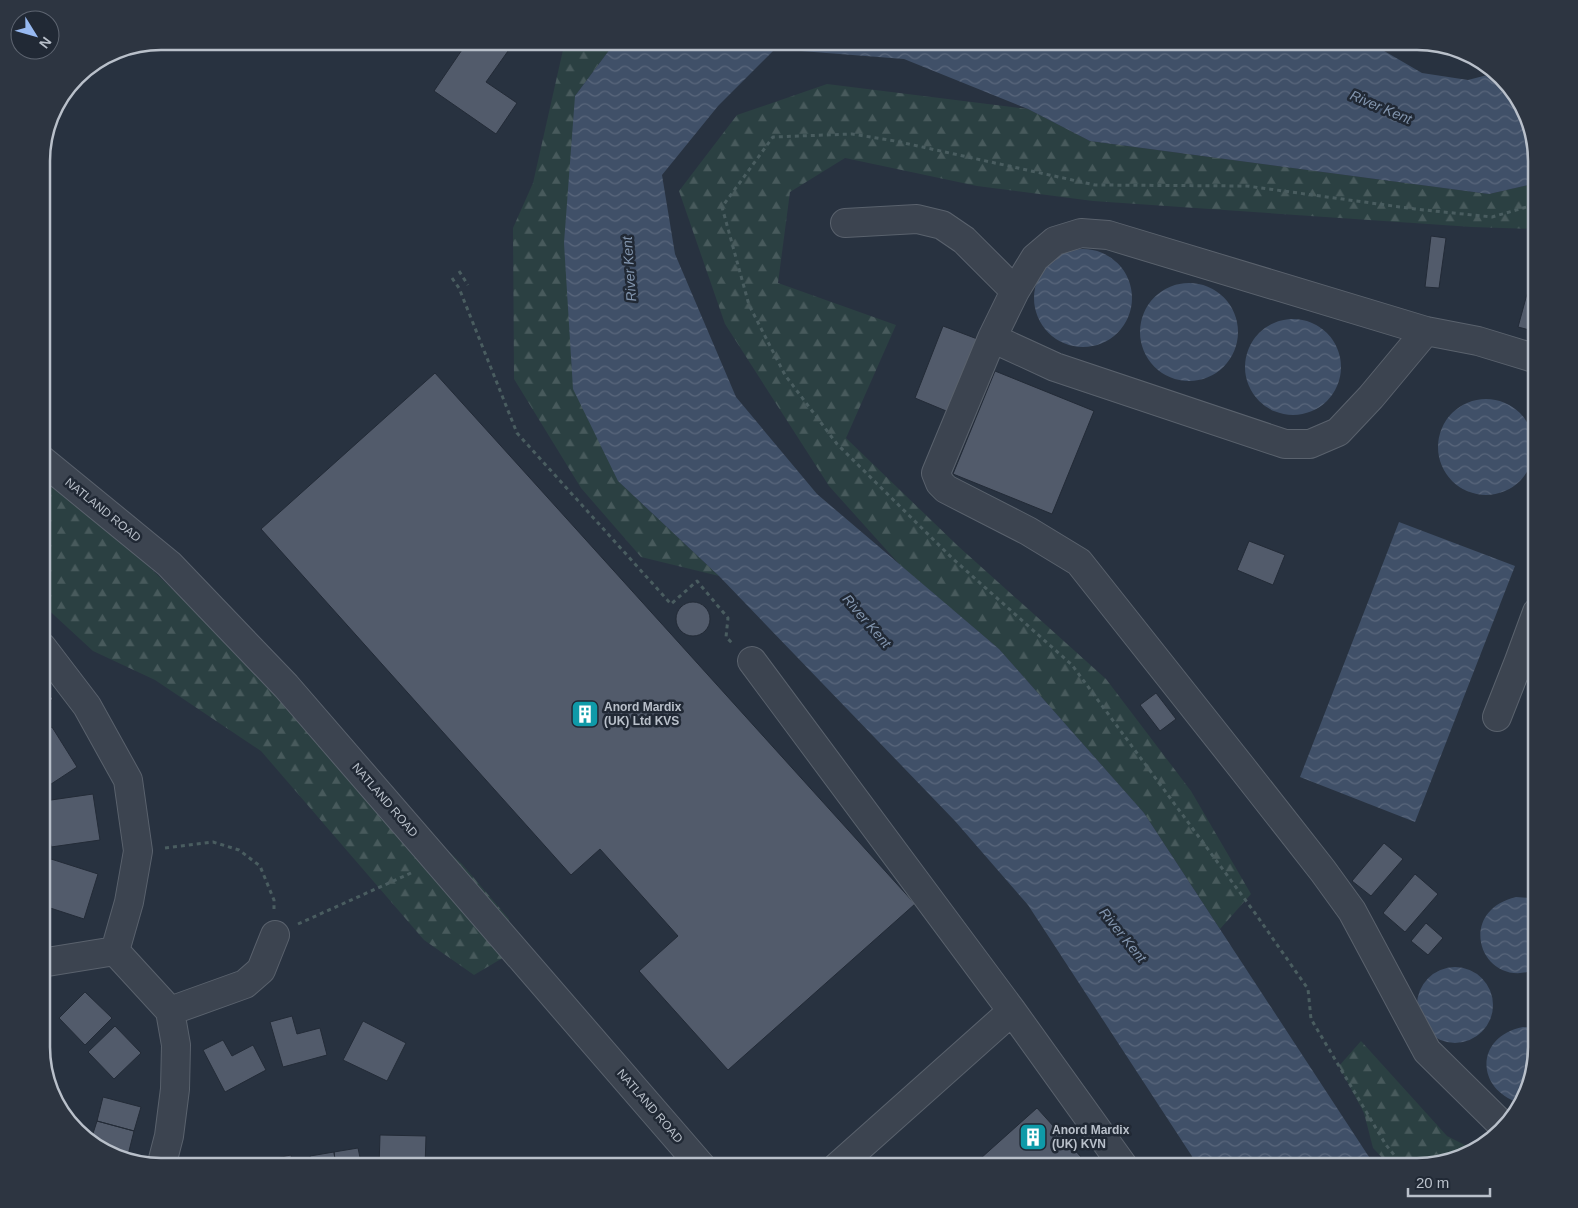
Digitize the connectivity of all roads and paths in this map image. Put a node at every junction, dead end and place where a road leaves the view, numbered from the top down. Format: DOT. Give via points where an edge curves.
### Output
graph roads {
  1 [pos="1528,206"];
  2 [pos="845,224"];
  3 [pos="458,271"];
  4 [pos="452,278"];
  5 [pos="468,285"];
  6 [pos="1015,291"];
  7 [pos="1426,331"];
  8 [pos="992,338"];
  9 [pos="1528,356"];
  10 [pos="50,467"];
  11 [pos="50,657"];
  12 [pos="752,661"];
  13 [pos="1528,665"];
  14 [pos="1497,717"];
  15 [pos="138,851"];
  16 [pos="416,871"];
  17 [pos="275,935"];
  18 [pos="115,951"];
  19 [pos="50,962"];
  20 [pos="170,1011"];
  21 [pos="1012,1011"];
  22 [pos="1499,1122"];
  23 [pos="163,1158"];
  24 [pos="694,1158"];
  25 [pos="847,1158"];
  26 [pos="1118,1158"];
  27 [pos="1397,1158"];
  1 -- 27 [label="path" via="1492,216 1247,186 1095,186 852,134 773,137 722,207 749,305 785,375 837,444 952,558 1072,665 1308,989 1310,1019"];
  2 -- 6 [label="street" via="917,219 942,226 964,240"];
  3 -- 5 [label="path"];
  4 -- 12 [label="path" via="459,288 516,433 671,604 697,581 728,618 726,637"];
  6 -- 7 [label="street" via="1034,258 1055,241 1081,233 1108,235"];
  6 -- 8 [label="street"];
  7 -- 8 [label="street" via="1338,432 1310,444 1285,444 1055,367"];
  7 -- 9 [label="street" via="1478,341"];
  8 -- 22 [label="street" via="936,473 940,483 953,494 1079,562 1352,911 1427,1051"];
  10 -- 24 [label="street, NATLAND ROAD" via="169,564 286,686"];
  11 -- 15 [label="street" via="87,706 128,780"];
  12 -- 21 [label="street"];
  13 -- 14 [label="street"];
  15 -- 17 [label="path" via="213,842 239,850 260,866 274,900"];
  15 -- 18 [label="street" via="129,902"];
  16 -- 17 [label="path"];
  17 -- 20 [label="street" via="261,970 245,984"];
  18 -- 19 [label="street"];
  18 -- 20 [label="street"];
  20 -- 23 [label="street" via="176,1045 175,1089"];
  21 -- 25 [label="street"];
  21 -- 26 [label="street"];
}
